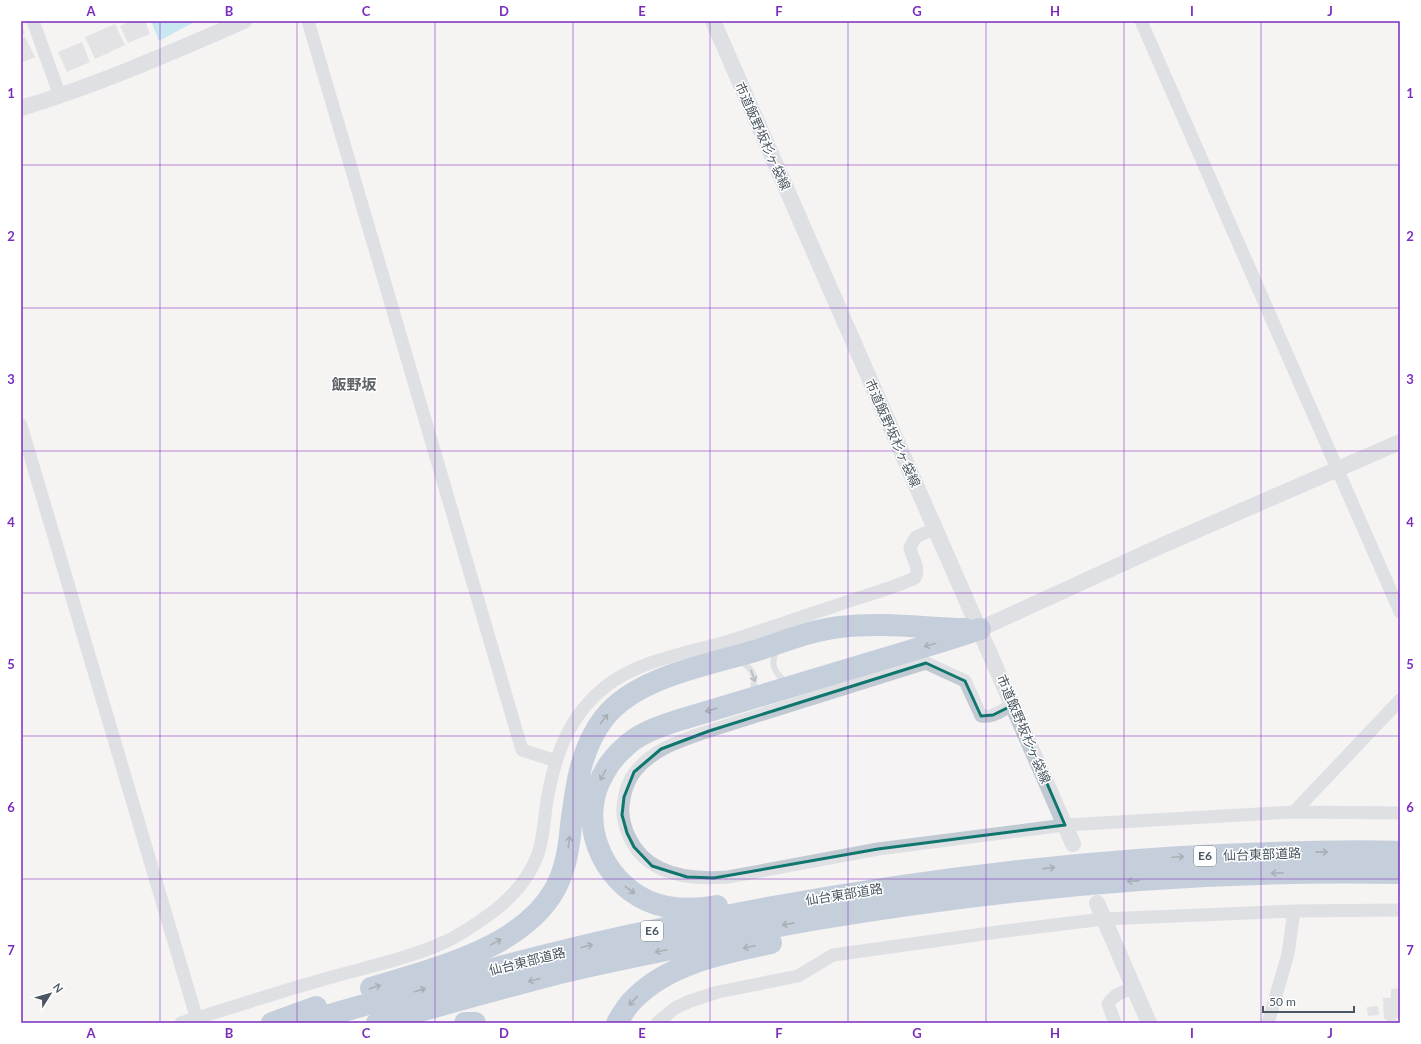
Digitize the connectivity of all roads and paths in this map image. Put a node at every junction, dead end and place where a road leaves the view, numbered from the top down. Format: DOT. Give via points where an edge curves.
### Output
graph roads {
  1 [pos="33,21"];
  2 [pos="244,21"];
  3 [pos="308,21"];
  4 [pos="713,21"];
  5 [pos="1141,21"];
  6 [pos="60,96"];
  7 [pos="21,108"];
  8 [pos="21,425"];
  9 [pos="1400,442"];
  10 [pos="1338,470"];
  11 [pos="935,528"];
  12 [pos="1400,612"];
  13 [pos="980,629"];
  14 [pos="784,642"];
  15 [pos="732,658"];
  16 [pos="791,686"];
  17 [pos="1400,700"];
  18 [pos="744,701"];
  19 [pos="1013,705"];
  20 [pos="556,762"];
  21 [pos="1294,812"];
  22 [pos="1400,813"];
  23 [pos="1065,825"];
  24 [pos="1073,844"];
  25 [pos="1400,852"];
  26 [pos="1010,871"];
  27 [pos="1400,873"];
  28 [pos="1034,889"];
  29 [pos="1097,903"];
  30 [pos="1294,910"];
  31 [pos="1400,910"];
  32 [pos="1104,919"];
  33 [pos="1134,988"];
  34 [pos="198,1021"];
  35 [pos="181,1023"];
  36 [pos="272,1023"];
  37 [pos="302,1023"];
  38 [pos="377,1023"];
  39 [pos="465,1023"];
  40 [pos="475,1023"];
  41 [pos="617,1023"];
  42 [pos="657,1023"];
  43 [pos="1115,1023"];
  44 [pos="1150,1023"];
  45 [pos="1268,1023"];
  1 -- 6 [label="street"];
  2 -- 6 [label="street" via="133,69"];
  3 -- 20 [label="street" via="522,750"];
  4 -- 11 [label="street, 市道飯野坂杉ヶ袋線"];
  5 -- 10 [label="street"];
  6 -- 7 [label="street"];
  8 -- 34 [label="street"];
  9 -- 10 [label="street"];
  10 -- 12 [label="street"];
  10 -- 13 [label="street" via="1163,545"];
  11 -- 13 [label="street, 市道飯野坂杉ヶ袋線"];
  11 -- 20 [label="street" via="916,537 910,547 910,554 917,568 915,578 729,641 651,663 613,681 583,707 564,739"];
  13 -- 14 [label="highway" via="854,626 826,628"];
  13 -- 16 [label="highway, one-way"];
  13 -- 19 [label="street, 市道飯野坂杉ヶ袋線"];
  14 -- 15 [label="highway"];
  14 -- 16 [label="lane" via="774,656 773,665 775,672"];
  15 -- 18 [label="lane, one-way" via="748,666 755,679 753,689"];
  36 -- 15 [label="highway, one-way" via="458,960 495,943 523,926 547,902 562,874 568,853 581,765 593,735 604,718 626,698 659,680"];
  16 -- 18 [label="highway"];
  17 -- 21 [label="street"];
  18 -- 26 [label="highway, one-way" via="676,720 640,736 626,746 603,773 592,811 598,850 607,867 634,893 669,907 705,908 909,874"];
  19 -- 23 [label="street, 市道飯野坂杉ヶ袋線"];
  19 -- 23 [label="street" via="993,716 981,716 965,682 926,663 709,731 661,750 634,772 624,797 622,815 627,833 634,847 652,866 687,877 714,878 878,849"];
  20 -- 34 [label="street" via="548,791 539,850 530,873 515,892 474,926 430,948 321,980"];
  21 -- 22 [label="street"];
  21 -- 23 [label="street"];
  23 -- 24 [label="street, 市道飯野坂杉ヶ袋線"];
  26 -- 25 [label="highway, 仙台東部道路 / E6, one-way" via="1178,857"];
  37 -- 26 [label="highway, 仙台東部道路 / E6, one-way" via="472,975 632,935 810,900"];
  27 -- 28 [label="highway, 仙台東部道路 / E6, one-way" via="1283,873"];
  28 -- 38 [label="highway, 仙台東部道路 / E6, one-way" via="824,918 735,935 548,976"];
  28 -- 41 [label="highway, one-way" via="821,932 704,960 678,970 647,988 634,998"];
  29 -- 32 [label="street"];
  30 -- 31 [label="street"];
  30 -- 32 [label="street"];
  30 -- 45 [label="street" via="1288,954"];
  32 -- 33 [label="street"];
  32 -- 42 [label="street" via="833,955 798,976 718,992 690,1001 675,1008"];
  33 -- 43 [label="street" via="1111,998 1108,1004"];
  33 -- 44 [label="street"];
  34 -- 35 [label="street"];
  39 -- 40 [label="highway"];
}
